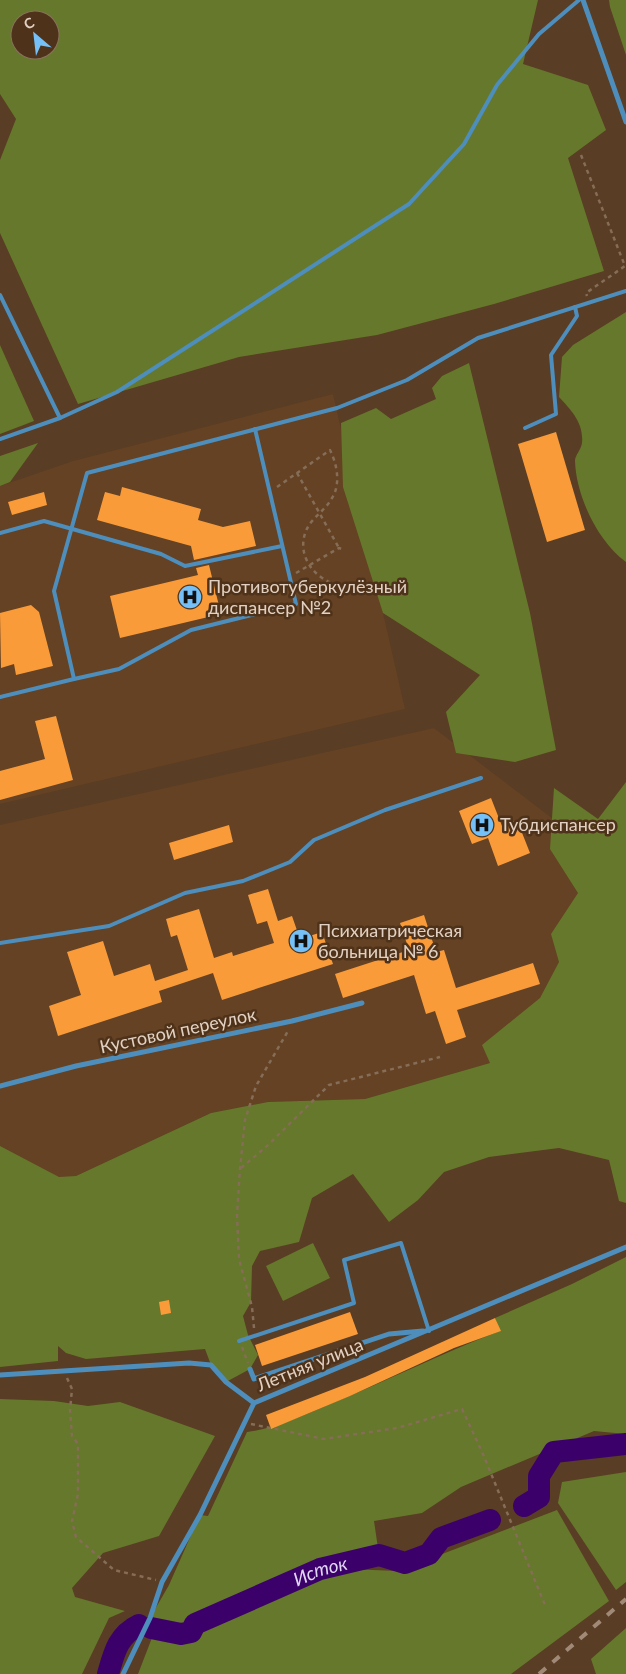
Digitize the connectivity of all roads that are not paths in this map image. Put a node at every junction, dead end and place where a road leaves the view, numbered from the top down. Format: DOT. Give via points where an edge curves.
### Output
graph roads {
  1 [pos="579,0"];
  2 [pos="583,0"];
  3 [pos="626,122"];
  4 [pos="626,291"];
  5 [pos="0,295"];
  6 [pos="575,306"];
  7 [pos="60,418"];
  8 [pos="526,428"];
  9 [pos="255,429"];
  10 [pos="0,439"];
  11 [pos="72,527"];
  12 [pos="0,533"];
  13 [pos="282,546"];
  14 [pos="74,679"];
  15 [pos="0,697"];
  16 [pos="481,778"];
  17 [pos="0,943"];
  18 [pos="362,1003"];
  19 [pos="0,1086"];
  20 [pos="626,1247"];
  21 [pos="429,1331"];
  22 [pos="239,1341"];
  23 [pos="250,1369"];
  24 [pos="0,1375"];
  25 [pos="254,1403"];
  26 [pos="123,1674"];
  1 -- 7 [label="lane" via="539,34 497,85 464,144 409,204 117,392"];
  2 -- 3 [label="street"];
  4 -- 6 [label="lane"];
  5 -- 7 [label="lane"];
  6 -- 8 [label="lane" via="577,316 551,355 556,414"];
  6 -- 9 [label="lane" via="478,338 407,380 336,408"];
  7 -- 10 [label="lane"];
  9 -- 11 [label="lane" via="87,473"];
  9 -- 13 [label="lane"];
  11 -- 12 [label="lane" via="44,520"];
  11 -- 13 [label="lane" via="161,554 185,566"];
  11 -- 14 [label="lane" via="54,591"];
  13 -- 14 [label="lane" via="296,604 191,630 118,669"];
  14 -- 15 [label="lane"];
  16 -- 17 [label="lane" via="385,810 314,840 290,862 243,881 185,893 109,926"];
  18 -- 19 [label="street, Кустовой переулок" via="292,1021 76,1066"];
  20 -- 21 [label="street, Летняя улица"];
  21 -- 22 [label="lane" via="400,1243 344,1260 354,1303"];
  21 -- 23 [label="street" via="389,1334 254,1379"];
  21 -- 25 [label="street, Летняя улица"];
  24 -- 25 [label="street" via="188,1362 211,1365 226,1382"];
  25 -- 26 [label="street, Летняя улица" via="200,1515 162,1582 150,1618"];
}
